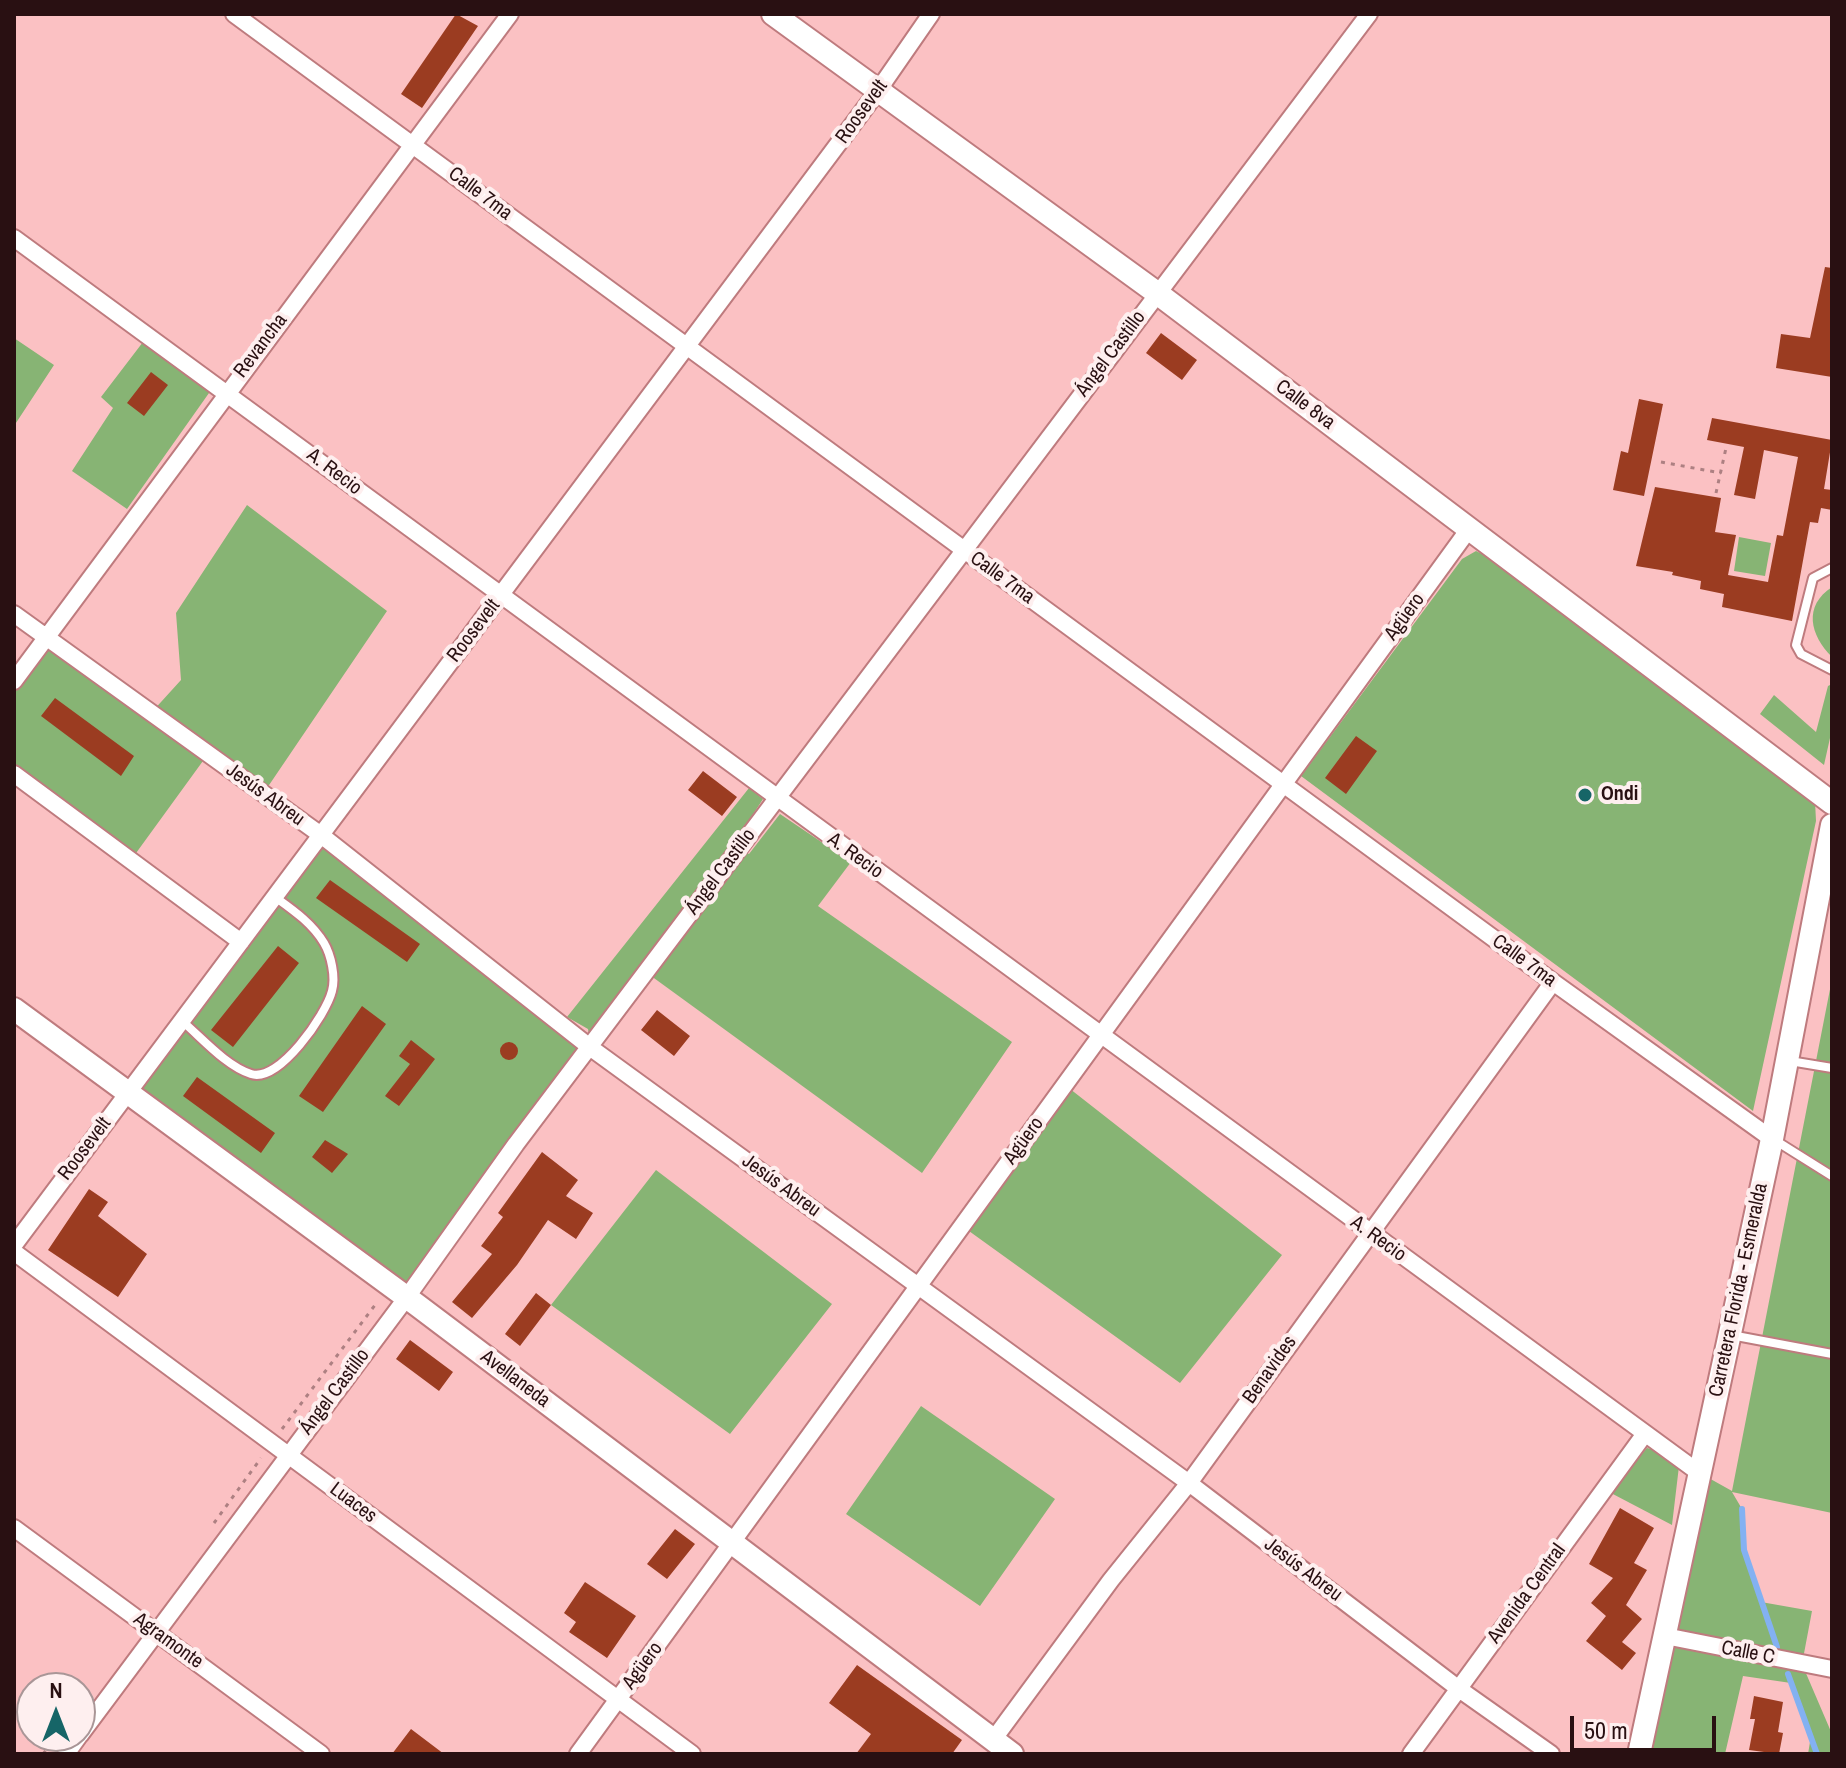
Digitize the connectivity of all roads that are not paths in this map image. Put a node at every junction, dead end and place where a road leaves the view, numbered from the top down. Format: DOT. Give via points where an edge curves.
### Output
graph roads {
  1 [pos="234,14"];
  2 [pos="510,14"];
  3 [pos="773,14"];
  4 [pos="931,14"];
  5 [pos="1369,14"];
  6 [pos="877,92"];
  7 [pos="412,143"];
  8 [pos="14,238"];
  9 [pos="1157,293"];
  10 [pos="686,347"];
  11 [pos="227,392"];
  12 [pos="1469,529"];
  13 [pos="963,550"];
  14 [pos="1832,568"];
  15 [pos="500,596"];
  16 [pos="14,614"];
  17 [pos="47,638"];
  18 [pos="1832,670"];
  19 [pos="14,681"];
  20 [pos="14,774"];
  21 [pos="1283,785"];
  22 [pos="776,798"];
  23 [pos="1832,803"];
  24 [pos="1832,825"];
  25 [pos="321,835"];
  26 [pos="275,897"];
  27 [pos="241,942"];
  28 [pos="1553,982"];
  29 [pos="14,1009"];
  30 [pos="182,1021"];
  31 [pos="1100,1036"];
  32 [pos="591,1048"];
  33 [pos="1785,1061"];
  34 [pos="1832,1068"];
  35 [pos="126,1094"];
  36 [pos="1772,1139"];
  37 [pos="1832,1176"];
  38 [pos="1368,1232"];
  39 [pos="14,1245"];
  40 [pos="14,1252"];
  41 [pos="919,1286"];
  42 [pos="398,1291"];
  43 [pos="1730,1335"];
  44 [pos="1832,1354"];
  45 [pos="1644,1435"];
  46 [pos="288,1455"];
  47 [pos="1698,1472"];
  48 [pos="1189,1483"];
  49 [pos="14,1528"];
  50 [pos="731,1545"];
  51 [pos="157,1632"];
  52 [pos="1665,1636"];
  53 [pos="1832,1669"];
  54 [pos="1459,1689"];
  55 [pos="618,1699"];
  56 [pos="96,1714"];
  57 [pos="988,1747"];
  58 [pos="321,1754"];
  59 [pos="578,1754"];
  60 [pos="692,1754"];
  61 [pos="1012,1754"];
  62 [pos="1411,1754"];
  63 [pos="1551,1754"];
  64 [pos="1639,1754"];
  1 -- 7 [label="street, Calle 7ma"];
  2 -- 7 [label="street, Revancha"];
  3 -- 6 [label="street, Calle 8va"];
  4 -- 6 [label="street, Roosevelt"];
  5 -- 9 [label="street, Ángel Castillo"];
  6 -- 9 [label="street, Calle 8va"];
  6 -- 10 [label="street, Roosevelt"];
  7 -- 10 [label="street, Calle 7ma"];
  7 -- 11 [label="street, Revancha"];
  8 -- 11 [label="street, A. Recio"];
  9 -- 12 [label="street, Calle 8va"];
  9 -- 13 [label="street, Ángel Castillo"];
  10 -- 13 [label="street, Calle 7ma"];
  10 -- 15 [label="street, Roosevelt"];
  11 -- 15 [label="street, A. Recio"];
  11 -- 17 [label="street, Revancha"];
  12 -- 21 [label="street, Agüero"];
  12 -- 23 [label="street, Calle 8va"];
  13 -- 21 [label="street, Calle 7ma"];
  13 -- 22 [label="street, Ángel Castillo"];
  14 -- 18 [label="lane" via="1813,578 1796,645 1801,654"];
  15 -- 22 [label="street, A. Recio"];
  15 -- 25 [label="street, Roosevelt"];
  16 -- 17 [label="street, Jesús Abreu"];
  17 -- 19 [label="street, Revancha"];
  17 -- 25 [label="street, Jesús Abreu"];
  20 -- 27 [label="street"];
  21 -- 28 [label="street, Calle 7ma"];
  21 -- 31 [label="street, Agüero"];
  22 -- 31 [label="street, A. Recio"];
  22 -- 32 [label="street, Ángel Castillo"];
  24 -- 33 [label="street, Carretera Florida - Esmeralda"];
  25 -- 26 [label="street, Roosevelt"];
  25 -- 32 [label="street, Jesús Abreu"];
  26 -- 27 [label="street, Roosevelt"];
  26 -- 30 [label="lane" via="308,922 325,944 333,988 323,1015 301,1044 267,1072 254,1075"];
  27 -- 30 [label="street, Roosevelt"];
  28 -- 36 [label="street, Calle 7ma"];
  28 -- 38 [label="street, Benavides"];
  29 -- 35 [label="street, Avellaneda"];
  30 -- 35 [label="street, Roosevelt"];
  31 -- 38 [label="street, A. Recio"];
  31 -- 41 [label="street, Agüero"];
  32 -- 41 [label="street, Jesús Abreu"];
  32 -- 42 [label="street, Ángel Castillo"];
  33 -- 34 [label="lane"];
  33 -- 36 [label="street, Carretera Florida - Esmeralda"];
  35 -- 39 [label="street, Roosevelt"];
  35 -- 42 [label="street, Avellaneda"];
  36 -- 37 [label="lane"];
  36 -- 43 [label="street, Carretera Florida - Esmeralda"];
  38 -- 45 [label="street, A. Recio"];
  38 -- 48 [label="street, Benavides"];
  40 -- 46 [label="street, Luaces"];
  41 -- 48 [label="street, Jesús Abreu"];
  41 -- 50 [label="street, Agüero"];
  42 -- 46 [label="street, Ángel Castillo"];
  42 -- 50 [label="street, Avellaneda"];
  43 -- 44 [label="lane"];
  43 -- 47 [label="street, Carretera Florida - Esmeralda"];
  45 -- 47 [label="street, A. Recio"];
  45 -- 54 [label="street, Avenida Central"];
  46 -- 51 [label="street, Ángel Castillo"];
  46 -- 55 [label="street, Luaces"];
  47 -- 52 [label="street, Carretera Florida - Esmeralda"];
  48 -- 54 [label="street, Jesús Abreu"];
  48 -- 57 [label="street, Benavides"];
  49 -- 51 [label="street, Agramonte"];
  50 -- 55 [label="street, Agüero"];
  50 -- 57 [label="street, Avellaneda"];
  51 -- 56 [label="street, Ángel Castillo"];
  51 -- 58 [label="street, Agramonte"];
  52 -- 53 [label="street, Calle C"];
  52 -- 64 [label="street, Carretera Florida - Esmeralda"];
  54 -- 62 [label="street, Avenida Central"];
  54 -- 63 [label="street, Jesús Abreu"];
  55 -- 59 [label="street, Agüero"];
  55 -- 60 [label="street, Luaces"];
  57 -- 61 [label="street, Avellaneda"];
}
